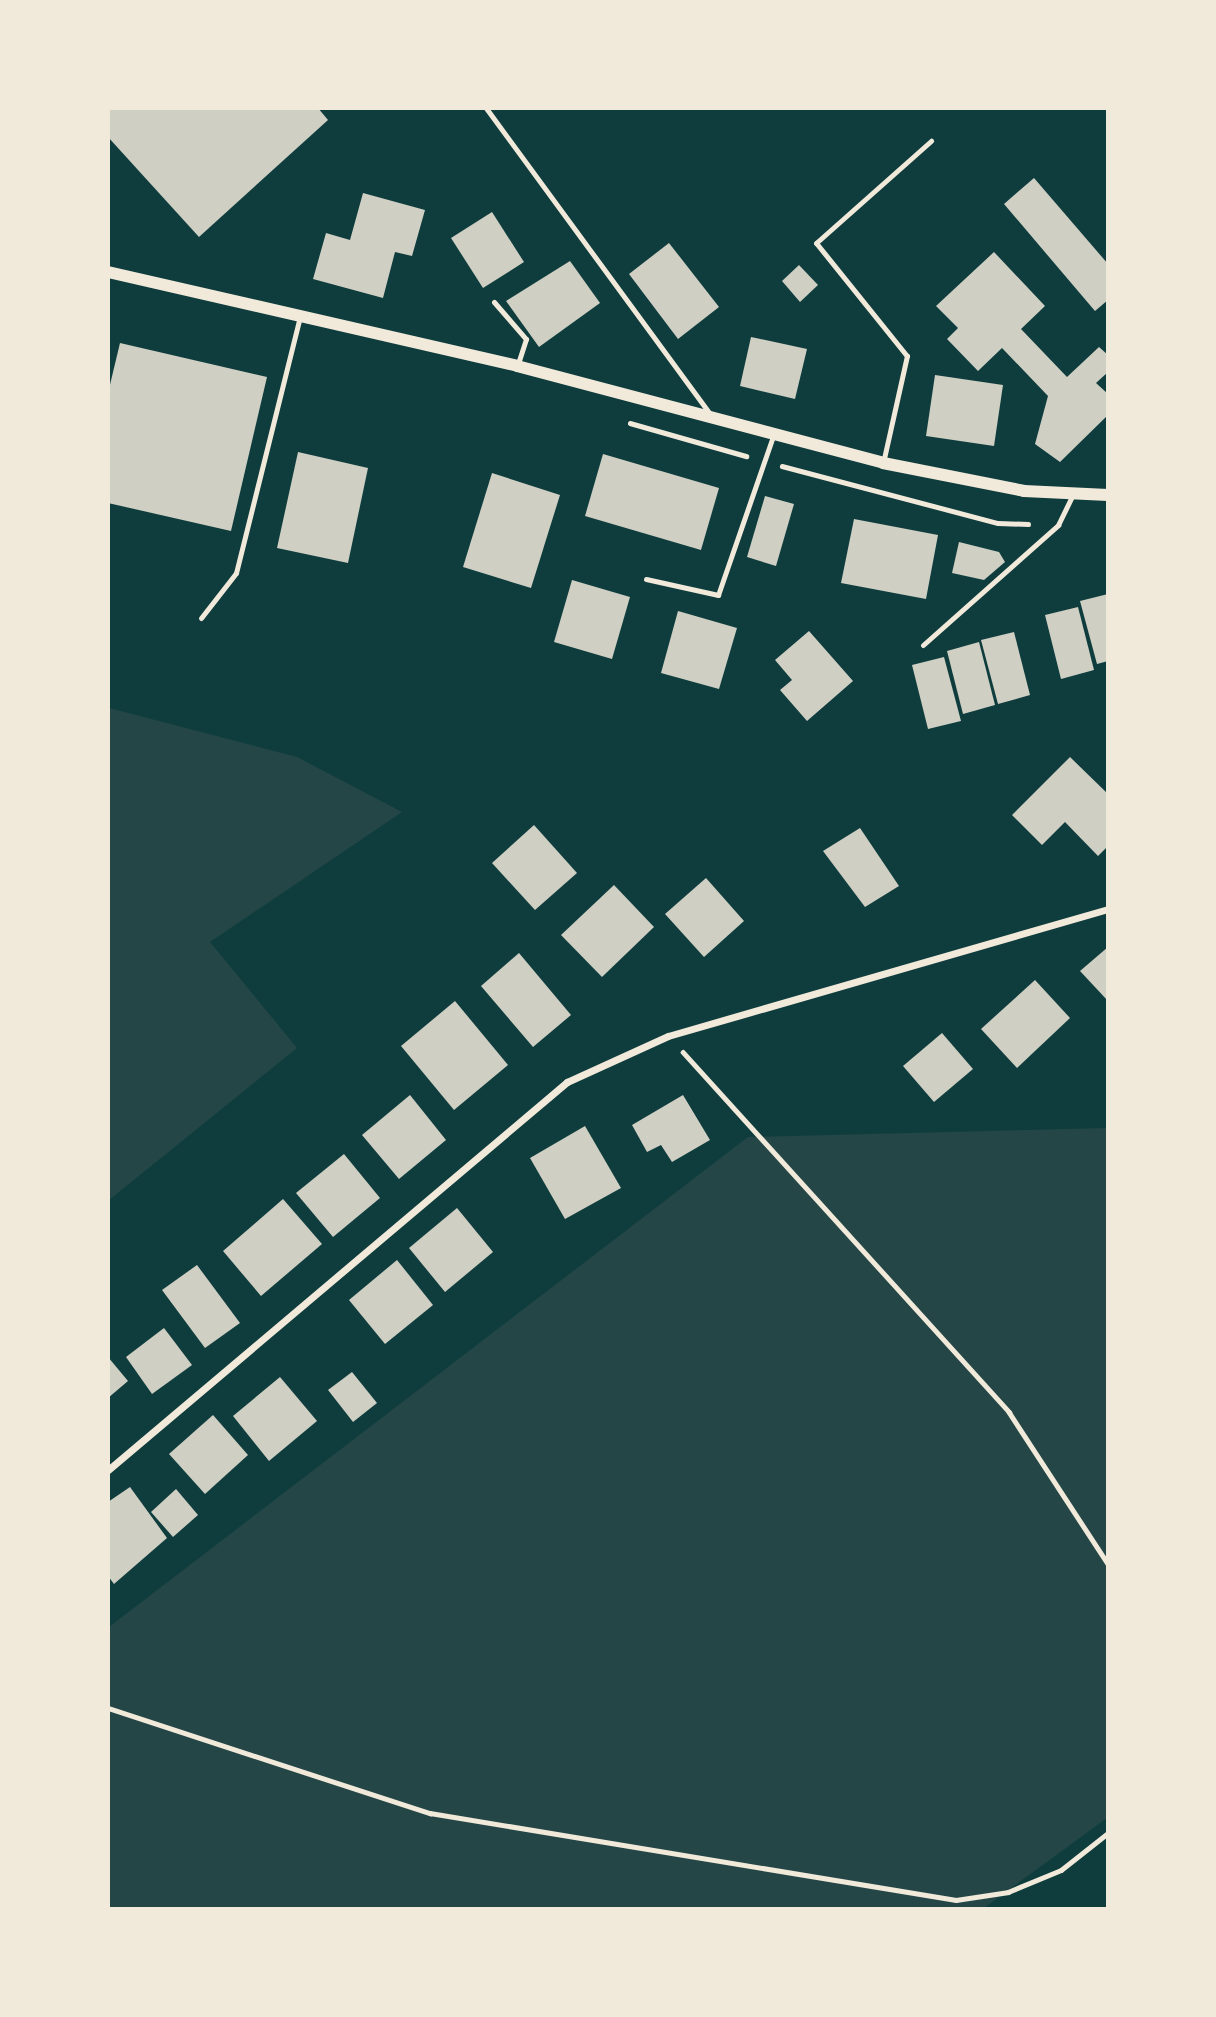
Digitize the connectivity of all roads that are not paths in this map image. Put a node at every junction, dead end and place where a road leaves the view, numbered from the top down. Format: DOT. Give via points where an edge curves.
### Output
graph roads {
  1 [pos="486,108"];
  2 [pos="931,141"];
  3 [pos="108,272"];
  4 [pos="494,302"];
  5 [pos="300,316"];
  6 [pos="517,366"];
  7 [pos="712,416"];
  8 [pos="775,433"];
  9 [pos="883,463"];
  10 [pos="1073,494"];
  11 [pos="1108,495"];
  12 [pos="646,579"];
  13 [pos="201,618"];
  14 [pos="923,645"];
  15 [pos="1108,909"];
  16 [pos="108,1470"];
  1 -- 7 [label="lane"];
  2 -- 9 [label="lane" via="816,243 907,356"];
  3 -- 5 [label="street"];
  4 -- 6 [label="lane" via="526,339"];
  5 -- 6 [label="street"];
  5 -- 13 [label="lane" via="236,573"];
  6 -- 7 [label="street"];
  7 -- 8 [label="street"];
  8 -- 9 [label="street"];
  8 -- 12 [label="lane" via="718,595"];
  9 -- 10 [label="street" via="1024,491"];
  10 -- 11 [label="street"];
  10 -- 14 [label="lane" via="1058,525"];
  15 -- 16 [label="street" via="667,1036 567,1082"];
}
